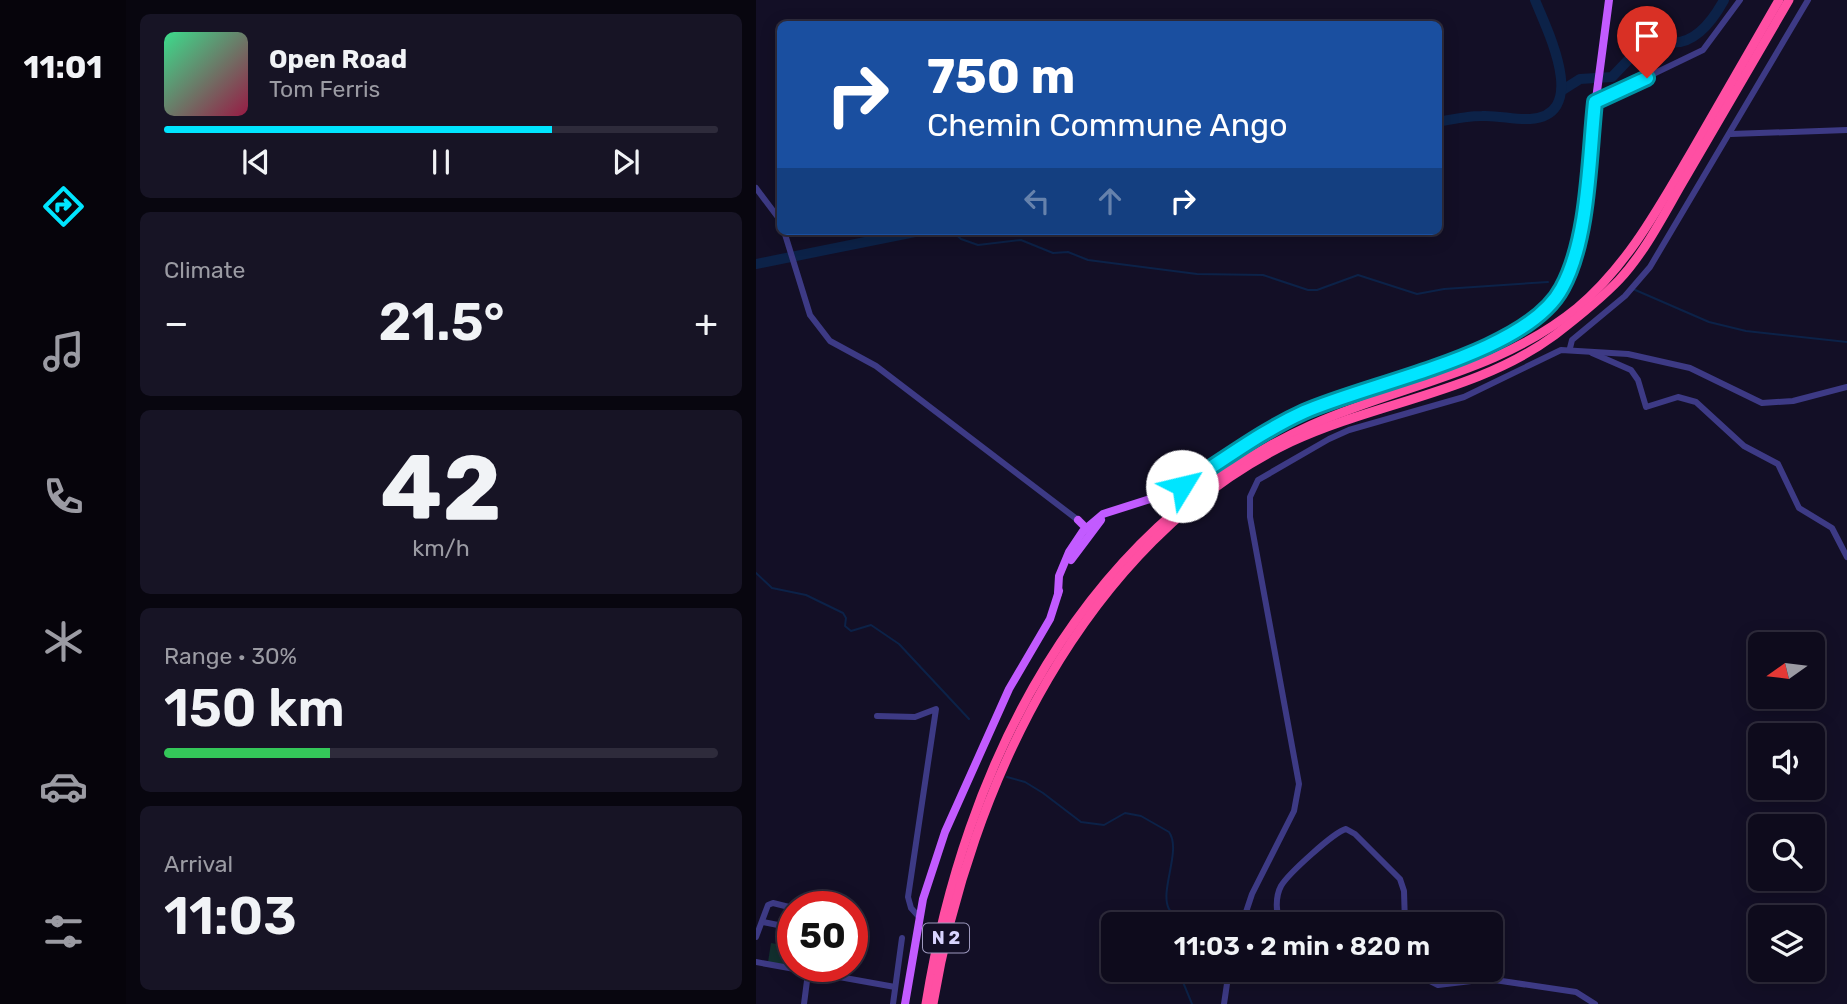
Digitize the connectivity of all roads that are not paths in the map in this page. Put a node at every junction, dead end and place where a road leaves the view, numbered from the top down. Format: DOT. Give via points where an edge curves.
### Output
graph roads {
  1 [pos="1609,0"];
  2 [pos="1740,0"];
  3 [pos="1779,0"];
  4 [pos="1789,0"];
  5 [pos="1808,0"];
  6 [pos="1595,102"];
  7 [pos="1847,130"];
  8 [pos="1731,134"];
  9 [pos="756,188"];
  10 [pos="777,214"];
  11 [pos="785,235"];
  12 [pos="1570,348"];
  13 [pos="1591,352"];
  14 [pos="1847,387"];
  15 [pos="1078,520"];
  16 [pos="1096,522"];
  17 [pos="1086,528"];
  18 [pos="1079,536"];
  19 [pos="1847,557"];
  20 [pos="1063,579"];
  21 [pos="1058,593"];
  22 [pos="877,716"];
  23 [pos="777,905"];
  24 [pos="1246,912"];
  25 [pos="1278,912"];
  26 [pos="1405,912"];
  27 [pos="920,918"];
  28 [pos="763,922"];
  29 [pos="777,925"];
  30 [pos="756,937"];
  31 [pos="902,938"];
  32 [pos="936,942"];
  33 [pos="756,962"];
  34 [pos="777,966"];
  35 [pos="1503,981"];
  36 [pos="807,982"];
  37 [pos="864,982"];
  38 [pos="1227,982"];
  39 [pos="1432,982"];
  40 [pos="1463,982"];
  41 [pos="895,987"];
  42 [pos="804,1004"];
  43 [pos="892,1004"];
  44 [pos="905,1004"];
  45 [pos="920,1004"];
  46 [pos="926,1004"];
  47 [pos="935,1004"];
  48 [pos="1224,1004"];
  49 [pos="1595,1004"];
  1 -- 6 [label="main road"];
  2 -- 6 [label="street" via="1703,50"];
  3 -- 32 [label="highway, N 2" via="1652,220 1580,305 1516,350 1315,423 1258,452 1170,518 1109,577 1052,652 996,755 955,867"];
  4 -- 47 [label="highway" via="1650,238 1619,279 1590,306 1511,361 1333,425 1268,456 1198,503 1125,573 1076,637 1027,717 988,801 962,872"];
  5 -- 8 [label="street"];
  6 -- 16 [label="main road" via="1575,254 1561,290 1539,316 1481,349 1302,413 1245,443 1172,492 1131,503"];
  7 -- 8 [label="street"];
  8 -- 12 [label="street" via="1650,267 1625,296 1572,340"];
  9 -- 10 [label="street"];
  11 -- 15 [label="street" via="810,315 830,341 876,366"];
  12 -- 13 [label="street"];
  12 -- 24 [label="street" via="1553,352 1464,397 1349,430 1263,475 1254,485 1250,517 1299,784 1294,811"];
  13 -- 14 [label="street" via="1628,354 1690,368 1762,403 1782,403"];
  13 -- 19 [label="street" via="1631,370 1639,380 1646,407 1678,397 1696,402 1744,446 1778,464 1799,508 1832,528"];
  15 -- 16 [label="street"];
  15 -- 17 [label="main road"];
  15 -- 18 [label="street"];
  16 -- 17 [label="main road"];
  16 -- 20 [label="main road" via="1074,553"];
  17 -- 18 [label="main road"];
  17 -- 20 [label="main road"];
  18 -- 21 [label="main road" via="1062,569"];
  20 -- 21 [label="main road"];
  21 -- 27 [label="main road" via="1050,619 1009,690 944,832"];
  22 -- 27 [label="street" via="915,717 936,709 908,897"];
  23 -- 28 [label="street" via="770,903"];
  25 -- 26 [label="street" via="1281,886 1334,835 1346,830 1400,879"];
  27 -- 44 [label="main road"];
  28 -- 29 [label="street"];
  28 -- 30 [label="street"];
  31 -- 41 [label="street"];
  32 -- 45 [label="highway"];
  32 -- 46 [label="highway, N 2"];
  33 -- 34 [label="street"];
  35 -- 49 [label="street" via="1576,992"];
  36 -- 42 [label="street"];
  37 -- 41 [label="street"];
  38 -- 48 [label="street"];
  39 -- 40 [label="street"];
  41 -- 43 [label="street"];
}
